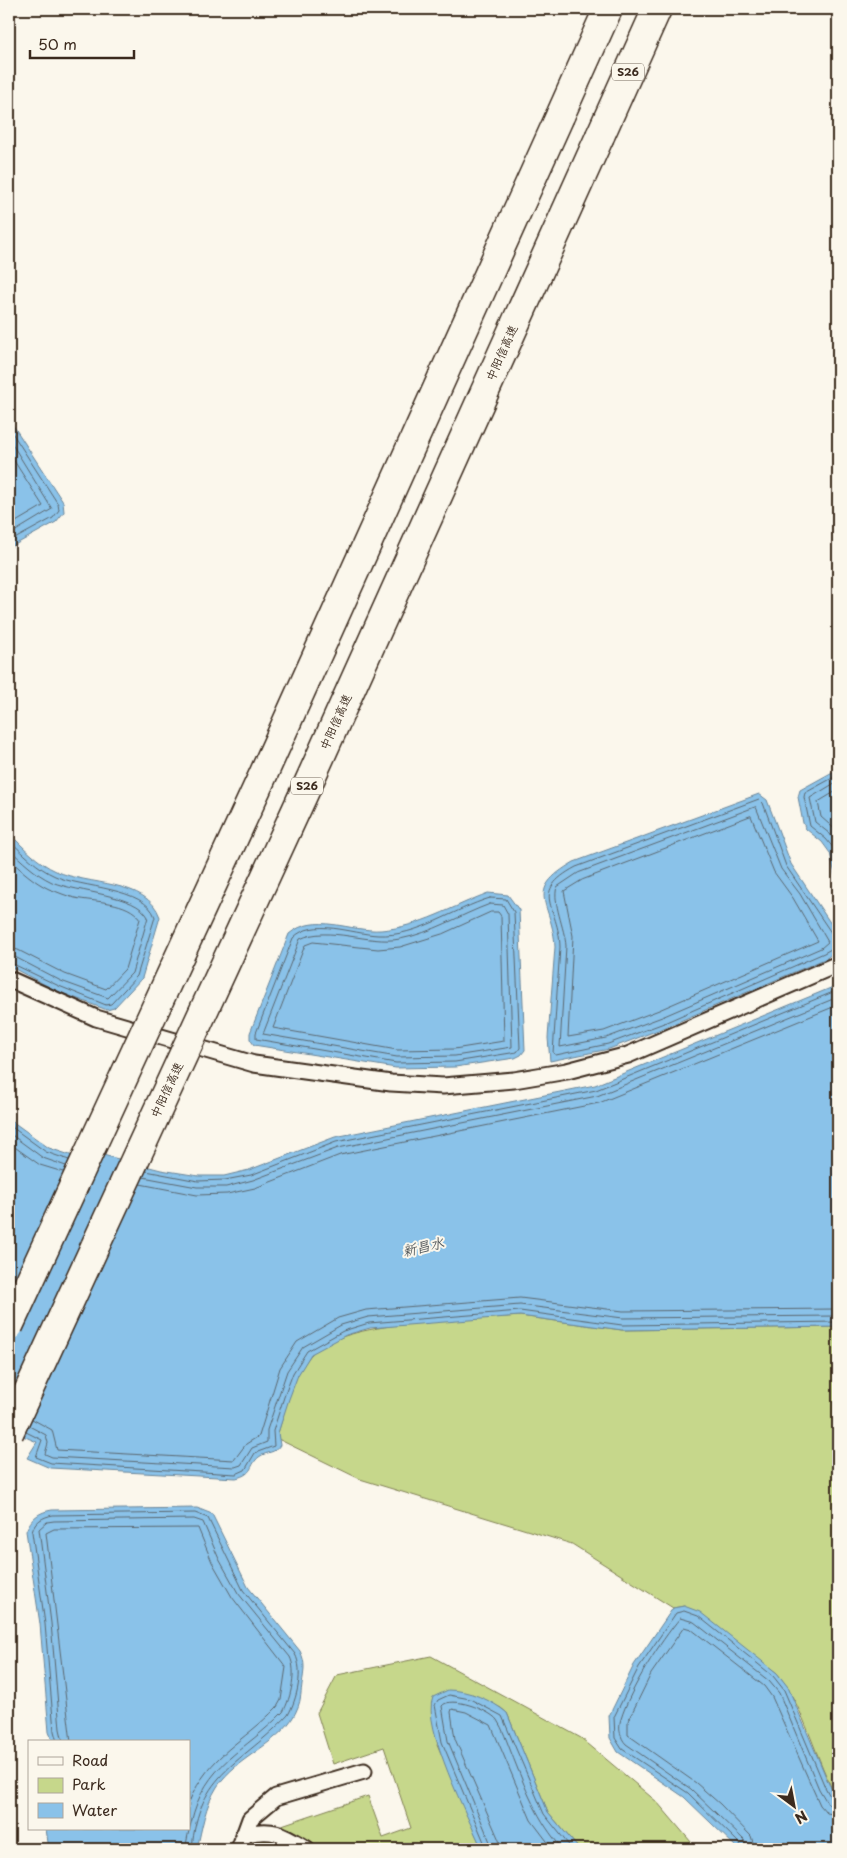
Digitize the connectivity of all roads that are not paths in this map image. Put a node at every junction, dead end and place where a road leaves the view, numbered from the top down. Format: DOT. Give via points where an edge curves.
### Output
graph roads {
  1 [pos="608,9"];
  2 [pos="657,9"];
  3 [pos="838,964"];
  4 [pos="9,979"];
  5 [pos="9,1326"];
  6 [pos="9,1433"];
  7 [pos="364,1771"];
  8 [pos="241,1842"];
  9 [pos="307,1849"];
  1 -- 5 [label="highway, bridge" via="263,775"];
  2 -- 6 [label="highway, 中阳信高速 / S26, bridge" via="304,793"];
  3 -- 4 [label="street" via="658,1043 613,1059 514,1080 442,1086 392,1083 254,1064 96,1018"];
  7 -- 8 [label="street" via="276,1797 250,1818"];
  8 -- 9 [label="street" via="275,1832"];
}
